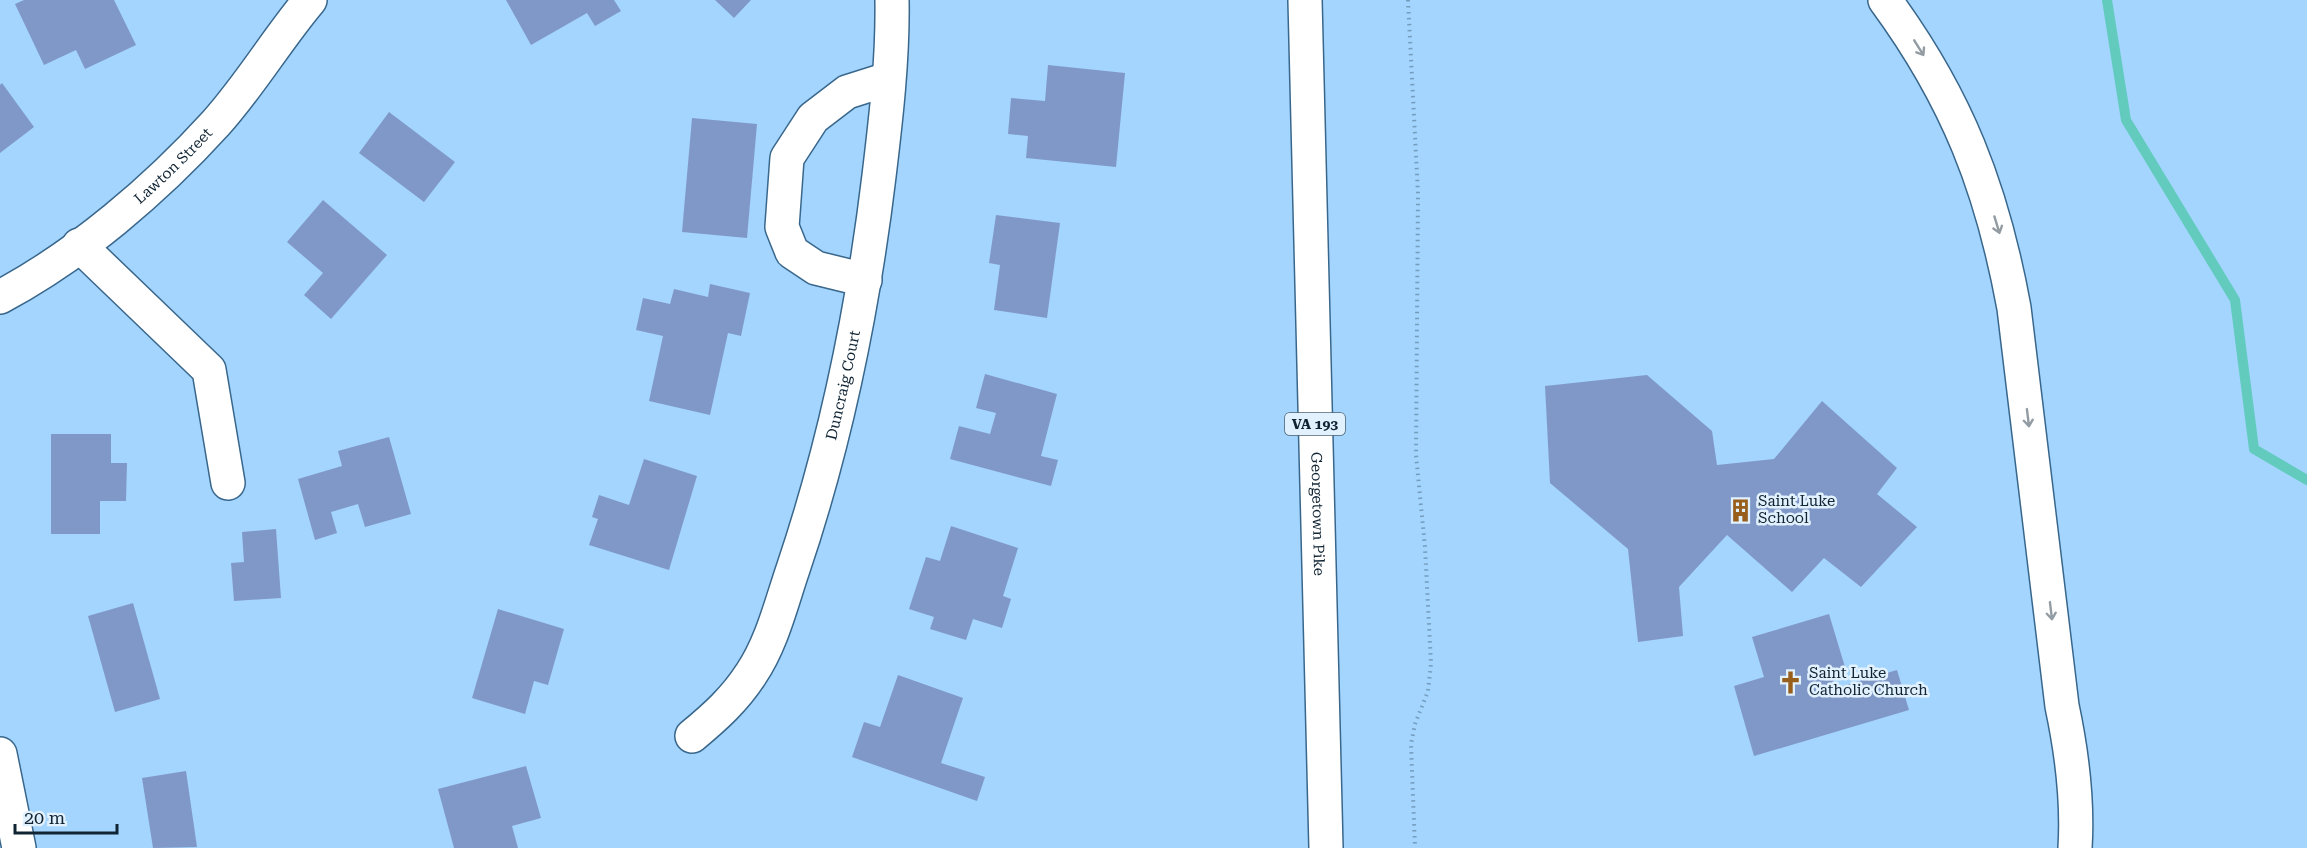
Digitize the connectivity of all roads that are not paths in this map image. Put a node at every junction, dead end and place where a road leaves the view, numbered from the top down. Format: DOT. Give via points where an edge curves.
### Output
graph roads {
  1 [pos="892,0"];
  2 [pos="1305,0"];
  3 [pos="1885,0"];
  4 [pos="304,2"];
  5 [pos="888,79"];
  6 [pos="79,245"];
  7 [pos="865,280"];
  8 [pos="0,297"];
  9 [pos="228,483"];
  10 [pos="692,736"];
  11 [pos="0,754"];
  12 [pos="19,848"];
  13 [pos="1326,848"];
  14 [pos="2075,848"];
  1 -- 5 [label="street, Duncraig Court"];
  2 -- 13 [label="street, Georgetown Pike / VA 193"];
  3 -- 14 [label="street, one-way" via="1917,44 1954,109 1983,177 2003,244 2069,739 2077,811"];
  4 -- 6 [label="street, Lawton Street" via="270,56 216,122 148,190"];
  5 -- 7 [label="street, Duncraig Court" via="886,124"];
  5 -- 7 [label="street" via="847,92 813,118 787,158 782,227 792,252 816,268"];
  6 -- 8 [label="street, Lawton Street"];
  6 -- 9 [label="street" via="209,370"];
  7 -- 10 [label="street, Duncraig Court" via="837,415 805,533 766,647 726,707"];
  11 -- 12 [label="street"];
}
